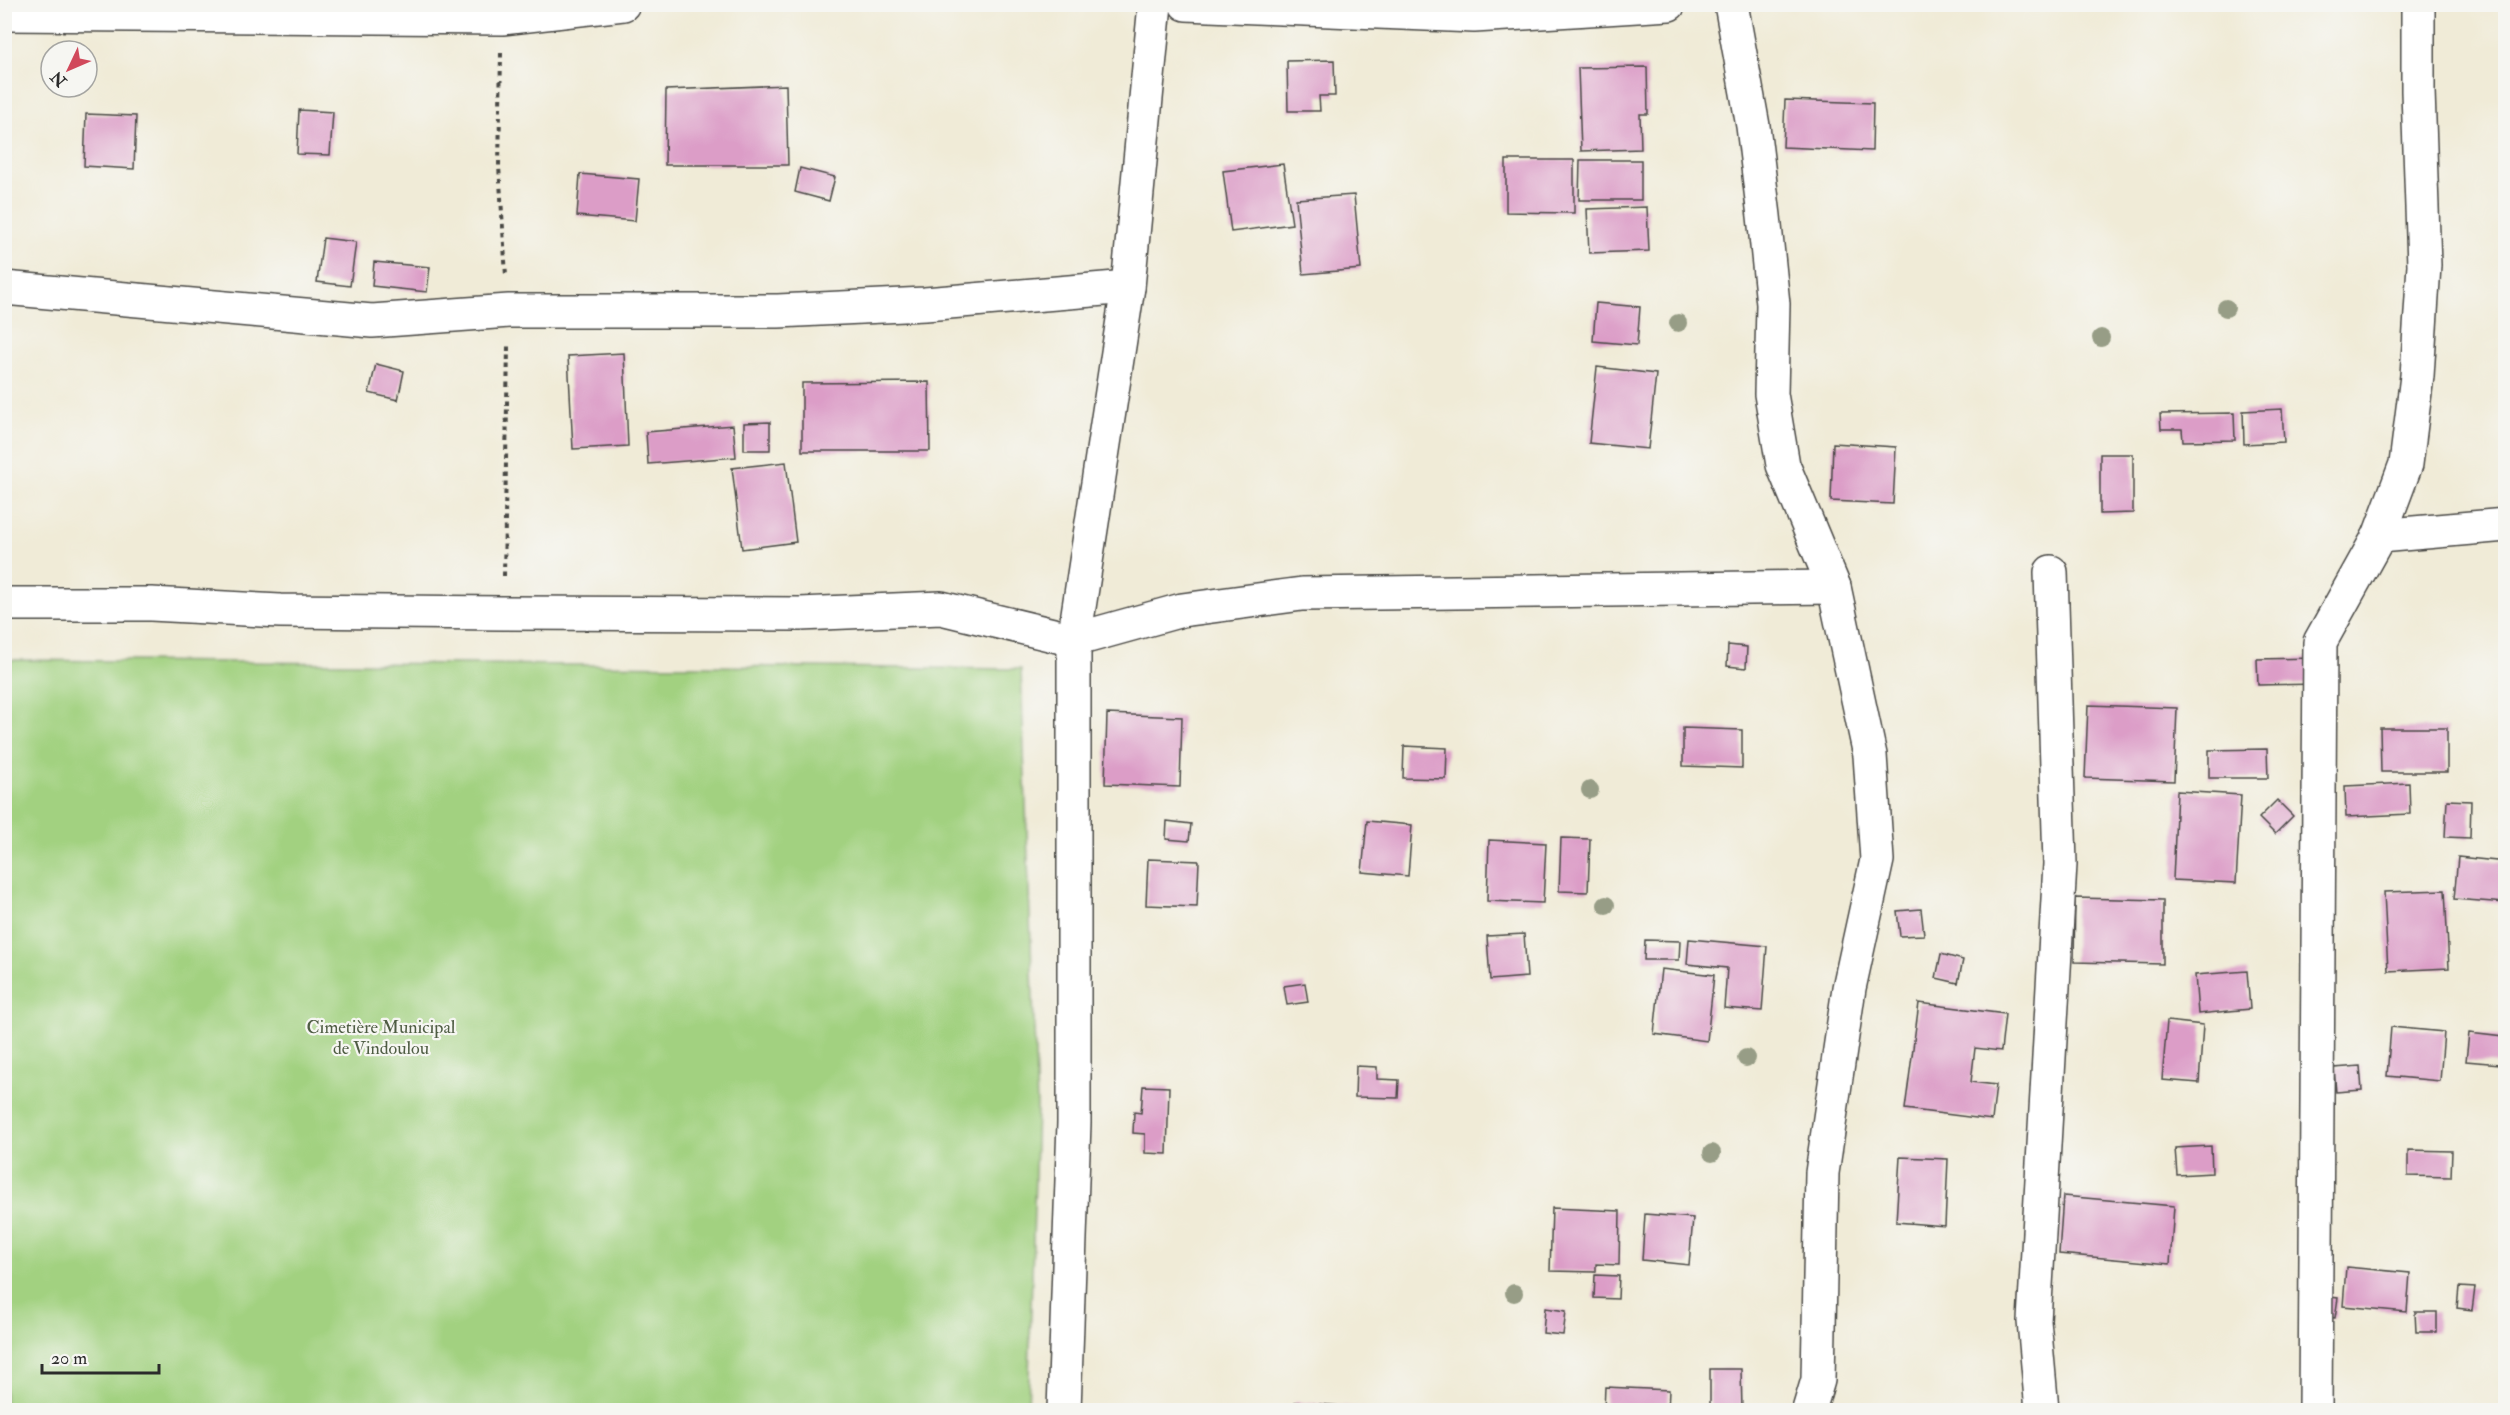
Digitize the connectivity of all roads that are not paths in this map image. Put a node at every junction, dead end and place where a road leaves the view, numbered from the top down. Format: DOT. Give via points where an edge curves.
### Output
graph roads {
  1 [pos="623,4"];
  2 [pos="1155,4"];
  3 [pos="1186,4"];
  4 [pos="1669,4"];
  5 [pos="1731,4"];
  6 [pos="2418,4"];
  7 [pos="4,14"];
  8 [pos="1128,287"];
  9 [pos="4,288"];
  10 [pos="2505,525"];
  11 [pos="2379,536"];
  12 [pos="2051,572"];
  13 [pos="1834,587"];
  14 [pos="4,604"];
  15 [pos="1074,640"];
  16 [pos="1064,1410"];
  17 [pos="1809,1410"];
  18 [pos="2042,1410"];
  19 [pos="2315,1410"];
  1 -- 7 [label="street" via="502,18"];
  2 -- 8 [label="street"];
  3 -- 4 [label="street" via="1474,16"];
  5 -- 13 [label="street" via="1764,216 1773,304 1771,394 1783,465"];
  6 -- 11 [label="street" via="2424,265 2417,376 2406,464"];
  8 -- 9 [label="street" via="925,304 778,311 508,311 372,321"];
  8 -- 15 [label="street"];
  10 -- 11 [label="street"];
  11 -- 19 [label="street" via="2320,642"];
  12 -- 18 [label="street" via="2060,864 2034,1321"];
  13 -- 15 [label="street" via="1302,594 1182,610"];
  13 -- 17 [label="street" via="1870,755 1877,860 1849,988 1822,1173 1818,1380"];
  14 -- 15 [label="street" via="538,613 800,614 941,608"];
  15 -- 16 [label="street" via="1074,1123"];
}
